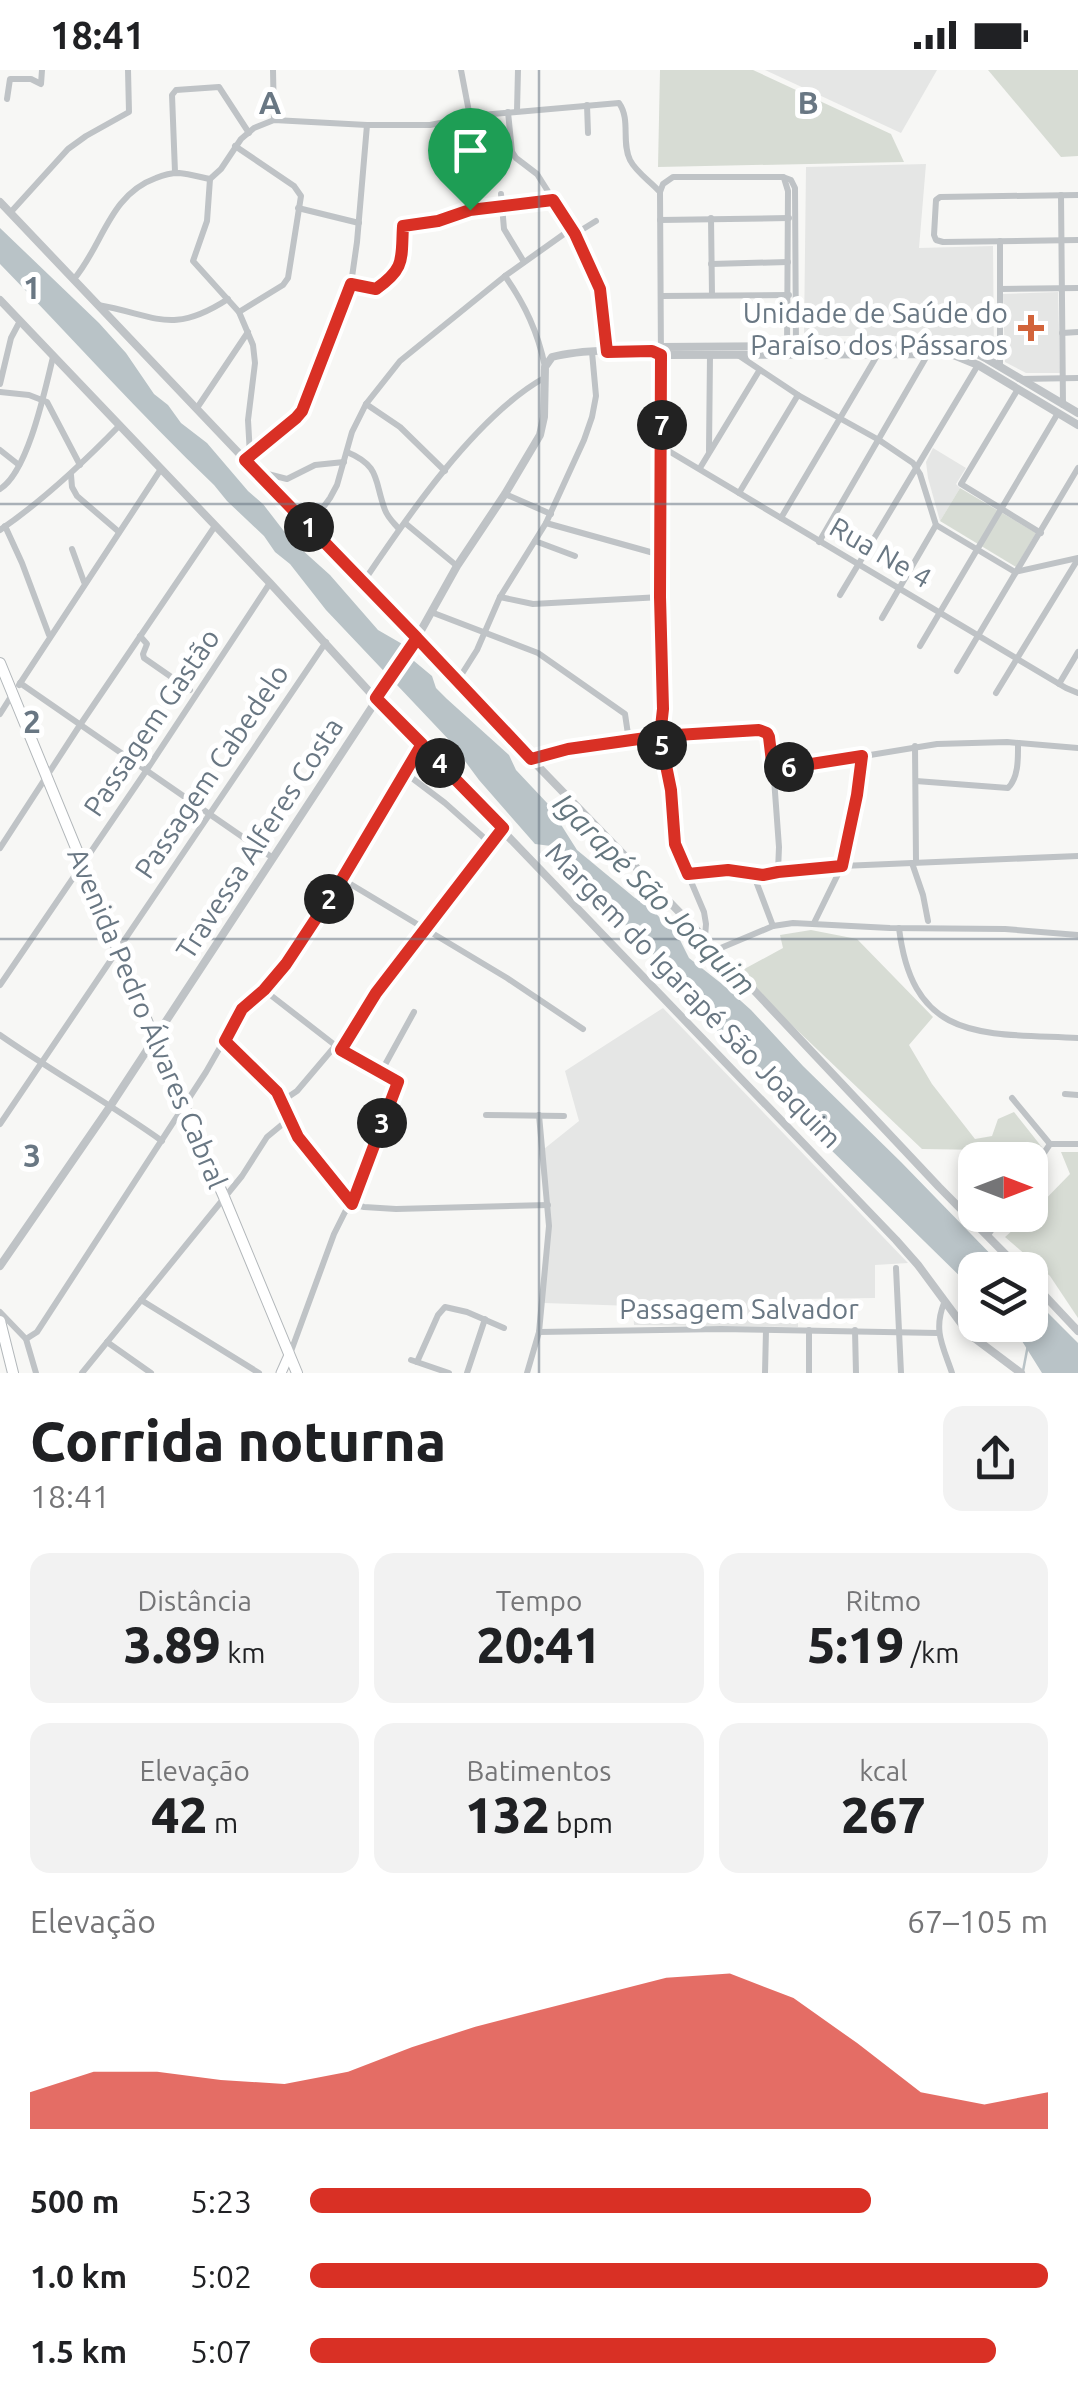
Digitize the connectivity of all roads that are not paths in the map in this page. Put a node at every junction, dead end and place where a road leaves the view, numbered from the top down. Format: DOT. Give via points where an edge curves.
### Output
graph roads {
  1 [pos="42,70"];
  2 [pos="128,70"];
  3 [pos="273,70"];
  4 [pos="461,70"];
  5 [pos="518,70"];
  6 [pos="7,98"];
  7 [pos="587,105"];
  8 [pos="512,112"];
  9 [pos="470,117"];
  10 [pos="274,120"];
  11 [pos="367,126"];
  12 [pos="249,133"];
  13 [pos="588,134"];
  14 [pos="235,146"];
  15 [pos="174,172"];
  16 [pos="210,178"];
  17 [pos="660,192"];
  18 [pos="502,194"];
  19 [pos="1061,194"];
  20 [pos="1078,194"];
  21 [pos="553,200"];
  22 [pos="0,202"];
  23 [pos="502,206"];
  24 [pos="298,208"];
  25 [pos="10,213"];
  26 [pos="711,218"];
  27 [pos="792,218"];
  28 [pos="660,220"];
  29 [pos="596,221"];
  30 [pos="359,223"];
  31 [pos="573,231"];
  32 [pos="1061,240"];
  33 [pos="1078,240"];
  34 [pos="1000,241"];
  35 [pos="791,260"];
  36 [pos="524,262"];
  37 [pos="711,264"];
  38 [pos="505,276"];
  39 [pos="74,279"];
  40 [pos="351,284"];
  41 [pos="1078,288"];
  42 [pos="1000,289"];
  43 [pos="1062,289"];
  44 [pos="712,295"];
  45 [pos="792,295"];
  46 [pos="661,296"];
  47 [pos="228,298"];
  48 [pos="0,300"];
  49 [pos="98,305"];
  50 [pos="238,312"];
  51 [pos="20,321"];
  52 [pos="248,331"];
  53 [pos="1078,332"];
  54 [pos="1062,333"];
  55 [pos="792,349"];
  56 [pos="658,351"];
  57 [pos="592,352"];
  58 [pos="607,352"];
  59 [pos="928,353"];
  60 [pos="710,354"];
  61 [pos="737,354"];
  62 [pos="878,354"];
  63 [pos="53,358"];
  64 [pos="984,365"];
  65 [pos="544,367"];
  66 [pos="1000,367"];
  67 [pos="759,370"];
  68 [pos="544,378"];
  69 [pos="1063,378"];
  70 [pos="1078,378"];
  71 [pos="1019,379"];
  72 [pos="0,384"];
  73 [pos="1018,390"];
  74 [pos="0,392"];
  75 [pos="798,395"];
  76 [pos="43,399"];
  77 [pos="366,404"];
  78 [pos="196,408"];
  79 [pos="1061,409"];
  80 [pos="1078,413"];
  81 [pos="838,418"];
  82 [pos="120,425"];
  83 [pos="1078,425"];
  84 [pos="879,440"];
  85 [pos="662,447"];
  86 [pos="0,450"];
  87 [pos="347,452"];
  88 [pos="709,452"];
  89 [pos="248,458"];
  90 [pos="344,462"];
  91 [pos="19,465"];
  92 [pos="80,465"];
  93 [pos="700,468"];
  94 [pos="917,468"];
  95 [pos="1078,468"];
  96 [pos="161,469"];
  97 [pos="256,471"];
  98 [pos="445,471"];
  99 [pos="71,474"];
  100 [pos="0,490"];
  101 [pos="505,494"];
  102 [pos="739,494"];
  103 [pos="1002,508"];
  104 [pos="550,514"];
  105 [pos="780,518"];
  106 [pos="546,523"];
  107 [pos="936,525"];
  108 [pos="216,526"];
  109 [pos="402,526"];
  110 [pos="309,527"];
  111 [pos="2,528"];
  112 [pos="118,532"];
  113 [pos="1040,533"];
  114 [pos="535,540"];
  115 [pos="818,542"];
  116 [pos="72,549"];
  117 [pos="977,549"];
  118 [pos="660,555"];
  119 [pos="575,556"];
  120 [pos="1078,559"];
  121 [pos="457,566"];
  122 [pos="858,566"];
  123 [pos="1015,572"];
  124 [pos="364,582"];
  125 [pos="85,583"];
  126 [pos="270,583"];
  127 [pos="899,589"];
  128 [pos="840,595"];
  129 [pos="500,597"];
  130 [pos="660,597"];
  131 [pos="431,612"];
  132 [pos="938,612"];
  133 [pos="882,618"];
  134 [pos="485,634"];
  135 [pos="50,636"];
  136 [pos="140,636"];
  137 [pos="978,636"];
  138 [pos="415,640"];
  139 [pos="326,642"];
  140 [pos="920,646"];
  141 [pos="1078,652"];
  142 [pos="1018,659"];
  143 [pos="0,663"];
  144 [pos="957,671"];
  145 [pos="458,680"];
  146 [pos="20,683"];
  147 [pos="1060,684"];
  148 [pos="190,690"];
  149 [pos="996,693"];
  150 [pos="1078,693"];
  151 [pos="13,694"];
  152 [pos="378,696"];
  153 [pos="0,714"];
  154 [pos="80,725"];
  155 [pos="660,736"];
  156 [pos="630,741"];
  157 [pos="1018,743"];
  158 [pos="422,744"];
  159 [pos="915,746"];
  160 [pos="1078,748"];
  161 [pos="862,756"];
  162 [pos="531,759"];
  163 [pos="773,770"];
  164 [pos="146,771"];
  165 [pos="404,772"];
  166 [pos="46,779"];
  167 [pos="916,781"];
  168 [pos="209,815"];
  169 [pos="503,828"];
  170 [pos="491,844"];
  171 [pos="0,848"];
  172 [pos="1078,856"];
  173 [pos="274,858"];
  174 [pos="914,862"];
  175 [pos="83,866"];
  176 [pos="842,866"];
  177 [pos="778,872"];
  178 [pos="688,874"];
  179 [pos="754,875"];
  180 [pos="342,879"];
  181 [pos="928,921"];
  182 [pos="814,923"];
  183 [pos="773,926"];
  184 [pos="899,928"];
  185 [pos="426,930"];
  186 [pos="1078,934"];
  187 [pos="704,939"];
  188 [pos="118,950"];
  189 [pos="716,950"];
  190 [pos="0,985"];
  191 [pos="264,990"];
  192 [pos="414,1012"];
  193 [pos="583,1029"];
  194 [pos="0,1035"];
  195 [pos="154,1038"];
  196 [pos="1078,1038"];
  197 [pos="225,1041"];
  198 [pos="339,1047"];
  199 [pos="41,1064"];
  200 [pos="381,1072"];
  201 [pos="1065,1094"];
  202 [pos="1078,1094"];
  203 [pos="1012,1098"];
  204 [pos="281,1102"];
  205 [pos="183,1104"];
  206 [pos="111,1105"];
  207 [pos="486,1115"];
  208 [pos="539,1115"];
  209 [pos="564,1116"];
  210 [pos="290,1118"];
  211 [pos="0,1124"];
  212 [pos="162,1141"];
  213 [pos="1050,1144"];
  214 [pos="1078,1144"];
  215 [pos="1048,1147"];
  216 [pos="224,1197"];
  217 [pos="352,1204"];
  218 [pos="548,1204"];
  219 [pos="990,1232"];
  220 [pos="988,1235"];
  221 [pos="1004,1252"];
  222 [pos="0,1266"];
  223 [pos="896,1268"];
  224 [pos="1048,1299"];
  225 [pos="140,1300"];
  226 [pos="944,1303"];
  227 [pos="0,1312"];
  228 [pos="485,1319"];
  229 [pos="0,1321"];
  230 [pos="504,1328"];
  231 [pos="766,1330"];
  232 [pos="809,1330"];
  233 [pos="855,1330"];
  234 [pos="899,1331"];
  235 [pos="1078,1331"];
  236 [pos="539,1332"];
  237 [pos="938,1333"];
  238 [pos="26,1339"];
  239 [pos="107,1342"];
  240 [pos="289,1355"];
  241 [pos="11,1368"];
  242 [pos="1017,1372"];
  243 [pos="2,1373"];
  244 [pos="36,1373"];
  245 [pos="82,1373"];
  246 [pos="151,1373"];
  247 [pos="259,1373"];
  248 [pos="281,1373"];
  249 [pos="297,1373"];
  250 [pos="449,1373"];
  251 [pos="467,1373"];
  252 [pos="527,1373"];
  253 [pos="765,1373"];
  254 [pos="809,1373"];
  255 [pos="856,1373"];
  256 [pos="901,1373"];
  257 [pos="952,1373"];
  1 -- 6 [label="street" via="41,84 10,80"];
  2 -- 25 [label="street" via="127,114 68,150"];
  3 -- 10 [label="street"];
  4 -- 9 [label="street"];
  5 -- 8 [label="street"];
  7 -- 8 [label="street"];
  7 -- 13 [label="street"];
  7 -- 17 [label="street" via="622,106 631,162"];
  8 -- 9 [label="street"];
  8 -- 21 [label="street" via="512,152"];
  9 -- 11 [label="street" via="430,126"];
  10 -- 11 [label="street"];
  10 -- 12 [label="street"];
  11 -- 30 [label="street"];
  12 -- 14 [label="street"];
  12 -- 15 [label="street" via="218,86 176,90"];
  14 -- 16 [label="street"];
  14 -- 24 [label="street" via="298,190"];
  15 -- 16 [label="street"];
  15 -- 39 [label="street" via="120,202"];
  16 -- 47 [label="street" via="208,220 192,262"];
  17 -- 27 [label="street" via="668,179 680,177 783,177"];
  17 -- 28 [label="street"];
  18 -- 23 [label="street"];
  19 -- 20 [label="street"];
  19 -- 32 [label="street"];
  19 -- 34 [label="street" via="936,200 934,238"];
  21 -- 23 [label="street"];
  21 -- 31 [label="street"];
  22 -- 25 [label="street, Margem do Igarapé São Joaquim"];
  23 -- 36 [label="street" via="504,229"];
  23 -- 40 [label="street" via="403,226 403,259 394,272 376,289"];
  24 -- 30 [label="street"];
  24 -- 50 [label="street" via="288,278"];
  25 -- 39 [label="street, Margem do Igarapé São Joaquim"];
  26 -- 27 [label="street"];
  26 -- 28 [label="street"];
  26 -- 37 [label="street"];
  27 -- 35 [label="street"];
  28 -- 46 [label="street"];
  29 -- 31 [label="street"];
  30 -- 40 [label="street"];
  31 -- 36 [label="street"];
  31 -- 58 [label="street" via="600,289"];
  32 -- 33 [label="street"];
  32 -- 34 [label="street"];
  32 -- 43 [label="street"];
  34 -- 42 [label="street"];
  35 -- 37 [label="street"];
  35 -- 45 [label="street"];
  36 -- 38 [label="street"];
  37 -- 44 [label="street"];
  38 -- 65 [label="street" via="530,317"];
  38 -- 77 [label="street" via="400,362"];
  39 -- 49 [label="street, Margem do Igarapé São Joaquim"];
  40 -- 89 [label="street" via="302,411"];
  41 -- 43 [label="street"];
  42 -- 43 [label="street"];
  42 -- 66 [label="street"];
  43 -- 54 [label="street"];
  44 -- 45 [label="street"];
  44 -- 46 [label="street"];
  45 -- 55 [label="street"];
  46 -- 56 [label="street"];
  47 -- 49 [label="street" via="183,320"];
  47 -- 50 [label="street"];
  48 -- 51 [label="street, Margem do Igarapé São Joaquim"];
  49 -- 78 [label="street, Margem do Igarapé São Joaquim"];
  50 -- 52 [label="street"];
  51 -- 63 [label="street, Margem do Igarapé São Joaquim"];
  51 -- 72 [label="street"];
  52 -- 78 [label="street"];
  52 -- 89 [label="street" via="255,363"];
  53 -- 54 [label="street"];
  54 -- 69 [label="street"];
  55 -- 56 [label="street"];
  55 -- 61 [label="street"];
  55 -- 62 [label="street"];
  55 -- 64 [label="street" via="960,345"];
  56 -- 58 [label="street"];
  56 -- 60 [label="street"];
  56 -- 85 [label="street"];
  57 -- 58 [label="street"];
  57 -- 65 [label="street" via="552,357"];
  57 -- 104 [label="street" via="592,417"];
  59 -- 62 [label="street"];
  59 -- 64 [label="street"];
  59 -- 84 [label="street"];
  60 -- 61 [label="street"];
  60 -- 88 [label="street"];
  61 -- 67 [label="street"];
  62 -- 81 [label="street"];
  63 -- 76 [label="street"];
  63 -- 82 [label="street, Margem do Igarapé São Joaquim"];
  64 -- 66 [label="street"];
  64 -- 73 [label="street"];
  64 -- 94 [label="street"];
  65 -- 68 [label="street, Travessa Alferes Costa"];
  66 -- 71 [label="street"];
  67 -- 75 [label="street"];
  67 -- 88 [label="street"];
  68 -- 98 [label="street" via="494,416"];
  68 -- 101 [label="street, Travessa Alferes Costa" via="543,426"];
  69 -- 70 [label="street"];
  69 -- 71 [label="street"];
  69 -- 79 [label="street"];
  71 -- 79 [label="street"];
  73 -- 79 [label="street"];
  73 -- 103 [label="street" via="962,482"];
  74 -- 76 [label="street"];
  75 -- 81 [label="street"];
  75 -- 102 [label="street"];
  76 -- 91 [label="street"];
  76 -- 92 [label="street"];
  77 -- 87 [label="street"];
  77 -- 98 [label="street"];
  78 -- 89 [label="street, Margem do Igarapé São Joaquim"];
  79 -- 80 [label="street"];
  79 -- 83 [label="street"];
  79 -- 103 [label="street"];
  81 -- 84 [label="street"];
  81 -- 105 [label="street"];
  82 -- 92 [label="street"];
  82 -- 96 [label="street, Margem do Igarapé São Joaquim"];
  84 -- 94 [label="street"];
  84 -- 115 [label="street"];
  85 -- 93 [label="street, Rua Ne 4"];
  85 -- 118 [label="street"];
  86 -- 91 [label="street"];
  87 -- 90 [label="street"];
  87 -- 109 [label="street" via="372,470 386,513"];
  88 -- 93 [label="street"];
  89 -- 97 [label="street, Margem do Igarapé São Joaquim"];
  90 -- 97 [label="street" via="315,465 287,479"];
  90 -- 110 [label="street"];
  91 -- 100 [label="street"];
  92 -- 99 [label="street"];
  93 -- 102 [label="street, Rua Ne 4"];
  94 -- 107 [label="street"];
  94 -- 122 [label="street"];
  95 -- 113 [label="street"];
  96 -- 108 [label="street, Margem do Igarapé São Joaquim"];
  96 -- 112 [label="street"];
  97 -- 110 [label="street, Margem do Igarapé São Joaquim"];
  98 -- 109 [label="street"];
  99 -- 111 [label="street"];
  99 -- 112 [label="street" via="77,496"];
  101 -- 104 [label="street"];
  101 -- 121 [label="street, Travessa Alferes Costa"];
  102 -- 105 [label="street, Rua Ne 4"];
  103 -- 113 [label="street"];
  103 -- 117 [label="street"];
  104 -- 106 [label="street"];
  105 -- 115 [label="street, Rua Ne 4"];
  106 -- 114 [label="street"];
  106 -- 118 [label="street"];
  107 -- 117 [label="street"];
  107 -- 127 [label="street"];
  108 -- 126 [label="street, Margem do Igarapé São Joaquim"];
  108 -- 136 [label="street"];
  109 -- 121 [label="street"];
  109 -- 124 [label="street"];
  110 -- 124 [label="street, Margem do Igarapé São Joaquim"];
  111 -- 135 [label="street"];
  112 -- 125 [label="street"];
  113 -- 123 [label="street"];
  114 -- 119 [label="street"];
  114 -- 129 [label="street"];
  115 -- 122 [label="street, Rua Ne 4"];
  116 -- 125 [label="street"];
  117 -- 123 [label="street"];
  117 -- 132 [label="street"];
  118 -- 130 [label="street"];
  120 -- 123 [label="street"];
  120 -- 142 [label="street"];
  121 -- 131 [label="street, Travessa Alferes Costa"];
  122 -- 127 [label="street, Rua Ne 4"];
  122 -- 128 [label="street"];
  123 -- 137 [label="street"];
  124 -- 138 [label="street, Margem do Igarapé São Joaquim"];
  125 -- 135 [label="street"];
  126 -- 139 [label="street, Margem do Igarapé São Joaquim"];
  126 -- 164 [label="street, Passagem Gastão"];
  127 -- 132 [label="street, Rua Ne 4"];
  127 -- 133 [label="street"];
  129 -- 130 [label="street" via="532,604"];
  129 -- 134 [label="street"];
  130 -- 155 [label="street"];
  131 -- 134 [label="street"];
  131 -- 138 [label="street, Travessa Alferes Costa"];
  132 -- 137 [label="street, Rua Ne 4"];
  132 -- 140 [label="street"];
  134 -- 145 [label="street"];
  134 -- 156 [label="street" via="538,653 622,712"];
  135 -- 146 [label="street"];
  136 -- 148 [label="street" via="147,644 144,658"];
  136 -- 154 [label="street"];
  137 -- 142 [label="street, Rua Ne 4"];
  137 -- 144 [label="street"];
  138 -- 145 [label="street, Margem do Igarapé São Joaquim"];
  138 -- 152 [label="street, Travessa Alferes Costa"];
  139 -- 152 [label="street, Margem do Igarapé São Joaquim"];
  139 -- 168 [label="street, Passagem Cabedelo"];
  141 -- 147 [label="street"];
  142 -- 147 [label="street, Rua Ne 4"];
  142 -- 149 [label="street"];
  143 -- 151 [label="main road, Avenida Pedro Álvares Cabral"];
  145 -- 162 [label="street, Margem do Igarapé São Joaquim"];
  146 -- 151 [label="street"];
  146 -- 154 [label="street"];
  147 -- 150 [label="street, Rua Ne 4"];
  151 -- 153 [label="street"];
  151 -- 166 [label="main road, Avenida Pedro Álvares Cabral"];
  152 -- 158 [label="street, Margem do Igarapé São Joaquim"];
  152 -- 173 [label="street, Travessa Alferes Costa"];
  154 -- 164 [label="street"];
  154 -- 166 [label="street"];
  155 -- 156 [label="street"];
  155 -- 163 [label="street" via="759,730 769,737"];
  155 -- 178 [label="street" via="675,844"];
  156 -- 162 [label="street"];
  157 -- 159 [label="street"];
  157 -- 160 [label="street"];
  157 -- 167 [label="street" via="1008,788"];
  158 -- 165 [label="street"];
  158 -- 169 [label="street, Margem do Igarapé São Joaquim"];
  159 -- 161 [label="street"];
  159 -- 167 [label="street"];
  161 -- 163 [label="street"];
  161 -- 176 [label="street"];
  162 -- 187 [label="street, Margem do Igarapé São Joaquim"];
  163 -- 177 [label="street"];
  164 -- 168 [label="street"];
  164 -- 175 [label="street, Passagem Gastão"];
  165 -- 170 [label="street"];
  165 -- 180 [label="street"];
  166 -- 171 [label="street"];
  166 -- 175 [label="main road, Avenida Pedro Álvares Cabral"];
  167 -- 174 [label="street"];
  168 -- 173 [label="street"];
  168 -- 188 [label="street, Passagem Cabedelo"];
  169 -- 170 [label="street"];
  169 -- 226 [label="street, Margem do Igarapé São Joaquim" via="896,1240"];
  170 -- 185 [label="street"];
  172 -- 174 [label="street"];
  173 -- 195 [label="street, Travessa Alferes Costa"];
  174 -- 176 [label="street"];
  174 -- 181 [label="street"];
  175 -- 188 [label="main road, Avenida Pedro Álvares Cabral"];
  175 -- 190 [label="street, Passagem Gastão"];
  176 -- 177 [label="street"];
  176 -- 182 [label="street"];
  177 -- 179 [label="street"];
  178 -- 179 [label="street"];
  178 -- 187 [label="street" via="706,919"];
  179 -- 183 [label="street"];
  180 -- 185 [label="street"];
  180 -- 191 [label="street"];
  182 -- 183 [label="street"];
  182 -- 184 [label="street"];
  183 -- 189 [label="street"];
  184 -- 186 [label="street"];
  184 -- 196 [label="street" via="912,983 942,1017 978,1030"];
  185 -- 193 [label="street"];
  185 -- 198 [label="street"];
  187 -- 189 [label="street, Margem do Igarapé São Joaquim"];
  188 -- 195 [label="main road, Avenida Pedro Álvares Cabral"];
  188 -- 199 [label="street, Passagem Cabedelo"];
  189 -- 220 [label="street, Margem do Igarapé São Joaquim"];
  191 -- 197 [label="street" via="242,1009"];
  191 -- 198 [label="street"];
  192 -- 200 [label="street"];
  194 -- 199 [label="street"];
  195 -- 205 [label="main road, Avenida Pedro Álvares Cabral"];
  195 -- 206 [label="street, Travessa Alferes Costa"];
  197 -- 204 [label="street"];
  197 -- 205 [label="street"];
  198 -- 200 [label="street"];
  198 -- 204 [label="street"];
  199 -- 206 [label="street"];
  199 -- 211 [label="street, Passagem Cabedelo"];
  200 -- 217 [label="street" via="398,1082"];
  201 -- 202 [label="street"];
  203 -- 213 [label="street"];
  204 -- 210 [label="street"];
  205 -- 212 [label="street"];
  205 -- 216 [label="main road, Avenida Pedro Álvares Cabral"];
  206 -- 212 [label="street"];
  206 -- 222 [label="street, Travessa Alferes Costa"];
  207 -- 208 [label="street"];
  208 -- 209 [label="street"];
  208 -- 218 [label="street"];
  210 -- 216 [label="street"];
  210 -- 217 [label="street"];
  212 -- 238 [label="street" via="37,1332"];
  213 -- 214 [label="street"];
  213 -- 215 [label="street"];
  216 -- 225 [label="street"];
  216 -- 240 [label="main road, Avenida Pedro Álvares Cabral"];
  217 -- 218 [label="street"];
  217 -- 240 [label="street" via="334,1234"];
  218 -- 236 [label="street"];
  219 -- 220 [label="street"];
  220 -- 221 [label="street, Margem do Igarapé São Joaquim"];
  223 -- 234 [label="street"];
  224 -- 235 [label="street"];
  225 -- 239 [label="street"];
  225 -- 247 [label="street"];
  226 -- 237 [label="street"];
  226 -- 242 [label="street, Margem do Igarapé São Joaquim" via="969,1334"];
  227 -- 238 [label="street"];
  228 -- 230 [label="street"];
  228 -- 250 [label="street" via="447,1307 440,1312 414,1361"];
  228 -- 251 [label="street"];
  229 -- 241 [label="main road"];
  231 -- 232 [label="street, Passagem Salvador"];
  231 -- 236 [label="street, Passagem Salvador"];
  231 -- 253 [label="street"];
  232 -- 233 [label="street, Passagem Salvador"];
  232 -- 254 [label="street"];
  233 -- 234 [label="street, Passagem Salvador"];
  233 -- 255 [label="street"];
  234 -- 237 [label="street, Passagem Salvador"];
  234 -- 256 [label="street"];
  236 -- 252 [label="street"];
  237 -- 257 [label="street"];
  238 -- 244 [label="street"];
  239 -- 245 [label="street"];
  239 -- 246 [label="street"];
  240 -- 248 [label="main road"];
  240 -- 249 [label="main road, Avenida Pedro Álvares Cabral"];
  241 -- 243 [label="street"];
}
